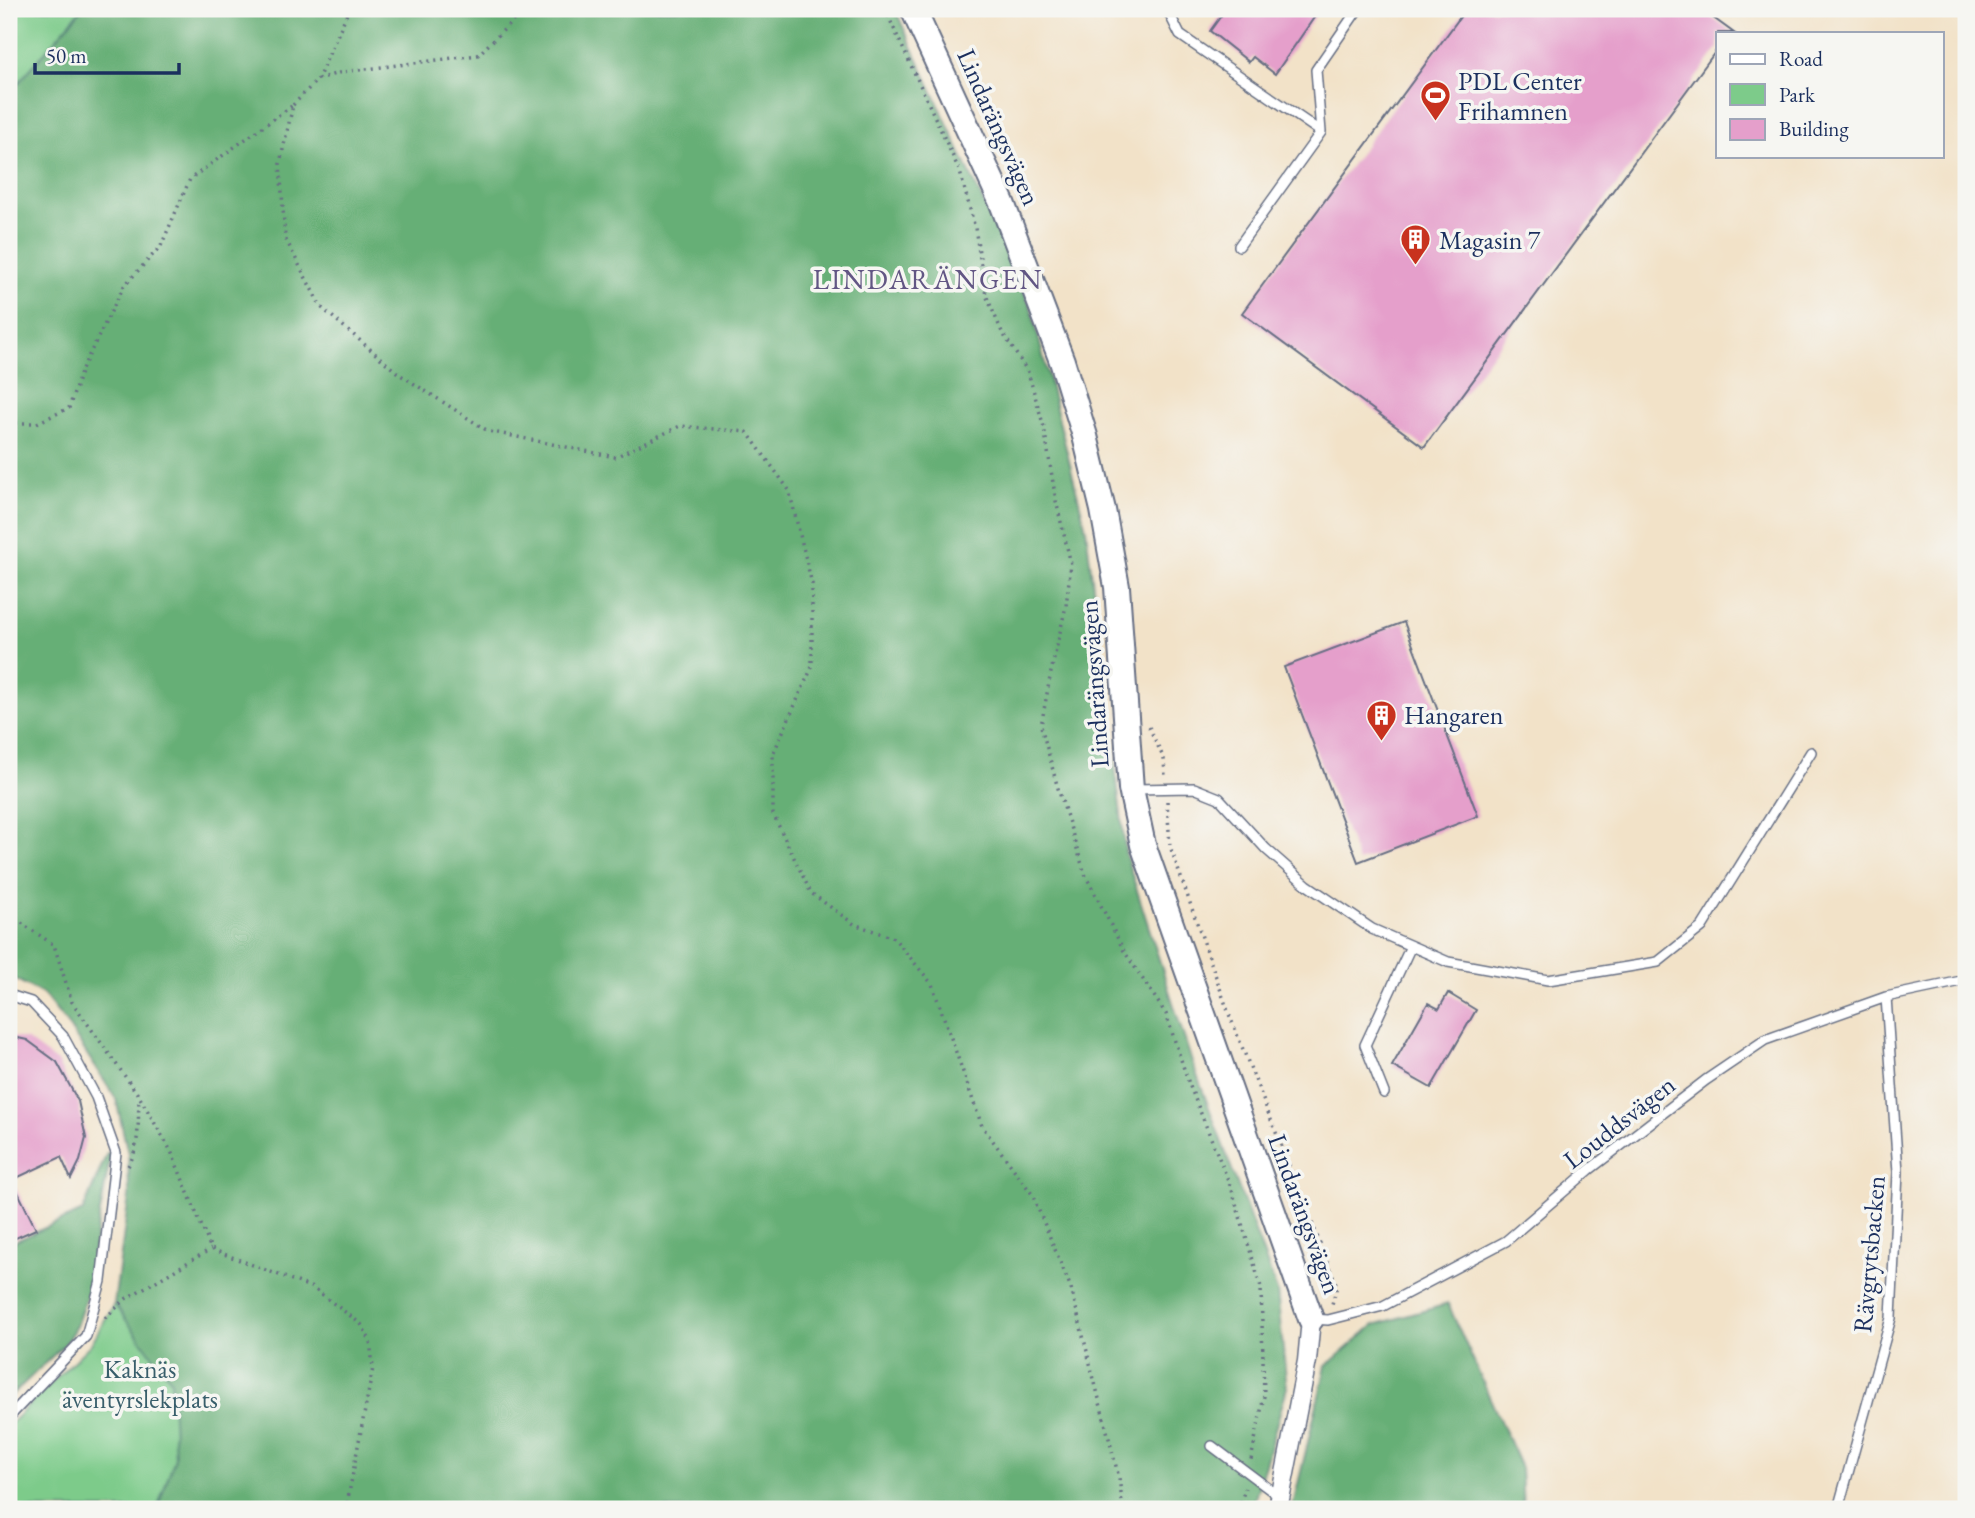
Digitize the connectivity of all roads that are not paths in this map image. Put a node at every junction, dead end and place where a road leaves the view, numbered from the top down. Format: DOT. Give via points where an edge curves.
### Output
graph roads {
  1 [pos="913,9"];
  2 [pos="1167,9"];
  3 [pos="1358,9"];
  4 [pos="1321,132"];
  5 [pos="1239,246"];
  6 [pos="1811,752"];
  7 [pos="1131,789"];
  8 [pos="1411,946"];
  9 [pos="1966,980"];
  10 [pos="9,995"];
  11 [pos="1886,997"];
  12 [pos="1384,1093"];
  13 [pos="1319,1320"];
  14 [pos="9,1417"];
  15 [pos="1212,1446"];
  16 [pos="1280,1504"];
  17 [pos="1839,1509"];
  1 -- 7 [label="street, Lindarängsvägen" via="1002,203 1086,436 1117,587"];
  2 -- 4 [label="lane" via="1180,35"];
  3 -- 4 [label="lane" via="1316,70"];
  4 -- 5 [label="lane"];
  6 -- 8 [label="lane" via="1702,928 1658,962 1548,981 1448,962"];
  7 -- 8 [label="lane" via="1194,788 1219,798 1307,885 1372,929"];
  7 -- 13 [label="street, Lindarängsvägen" via="1143,845"];
  8 -- 12 [label="lane" via="1364,1045"];
  9 -- 11 [label="lane, Louddsvägen"];
  10 -- 14 [label="lane" via="31,1002 63,1036 96,1097 116,1153 100,1281 86,1336"];
  11 -- 13 [label="lane, Louddsvägen" via="1765,1040 1589,1170 1506,1241 1383,1306"];
  11 -- 17 [label="lane, Rävgrytsbacken" via="1898,1172 1891,1318"];
  13 -- 16 [label="street, Lindarängsvägen"];
  15 -- 16 [label="lane" via="1249,1472"];
}
